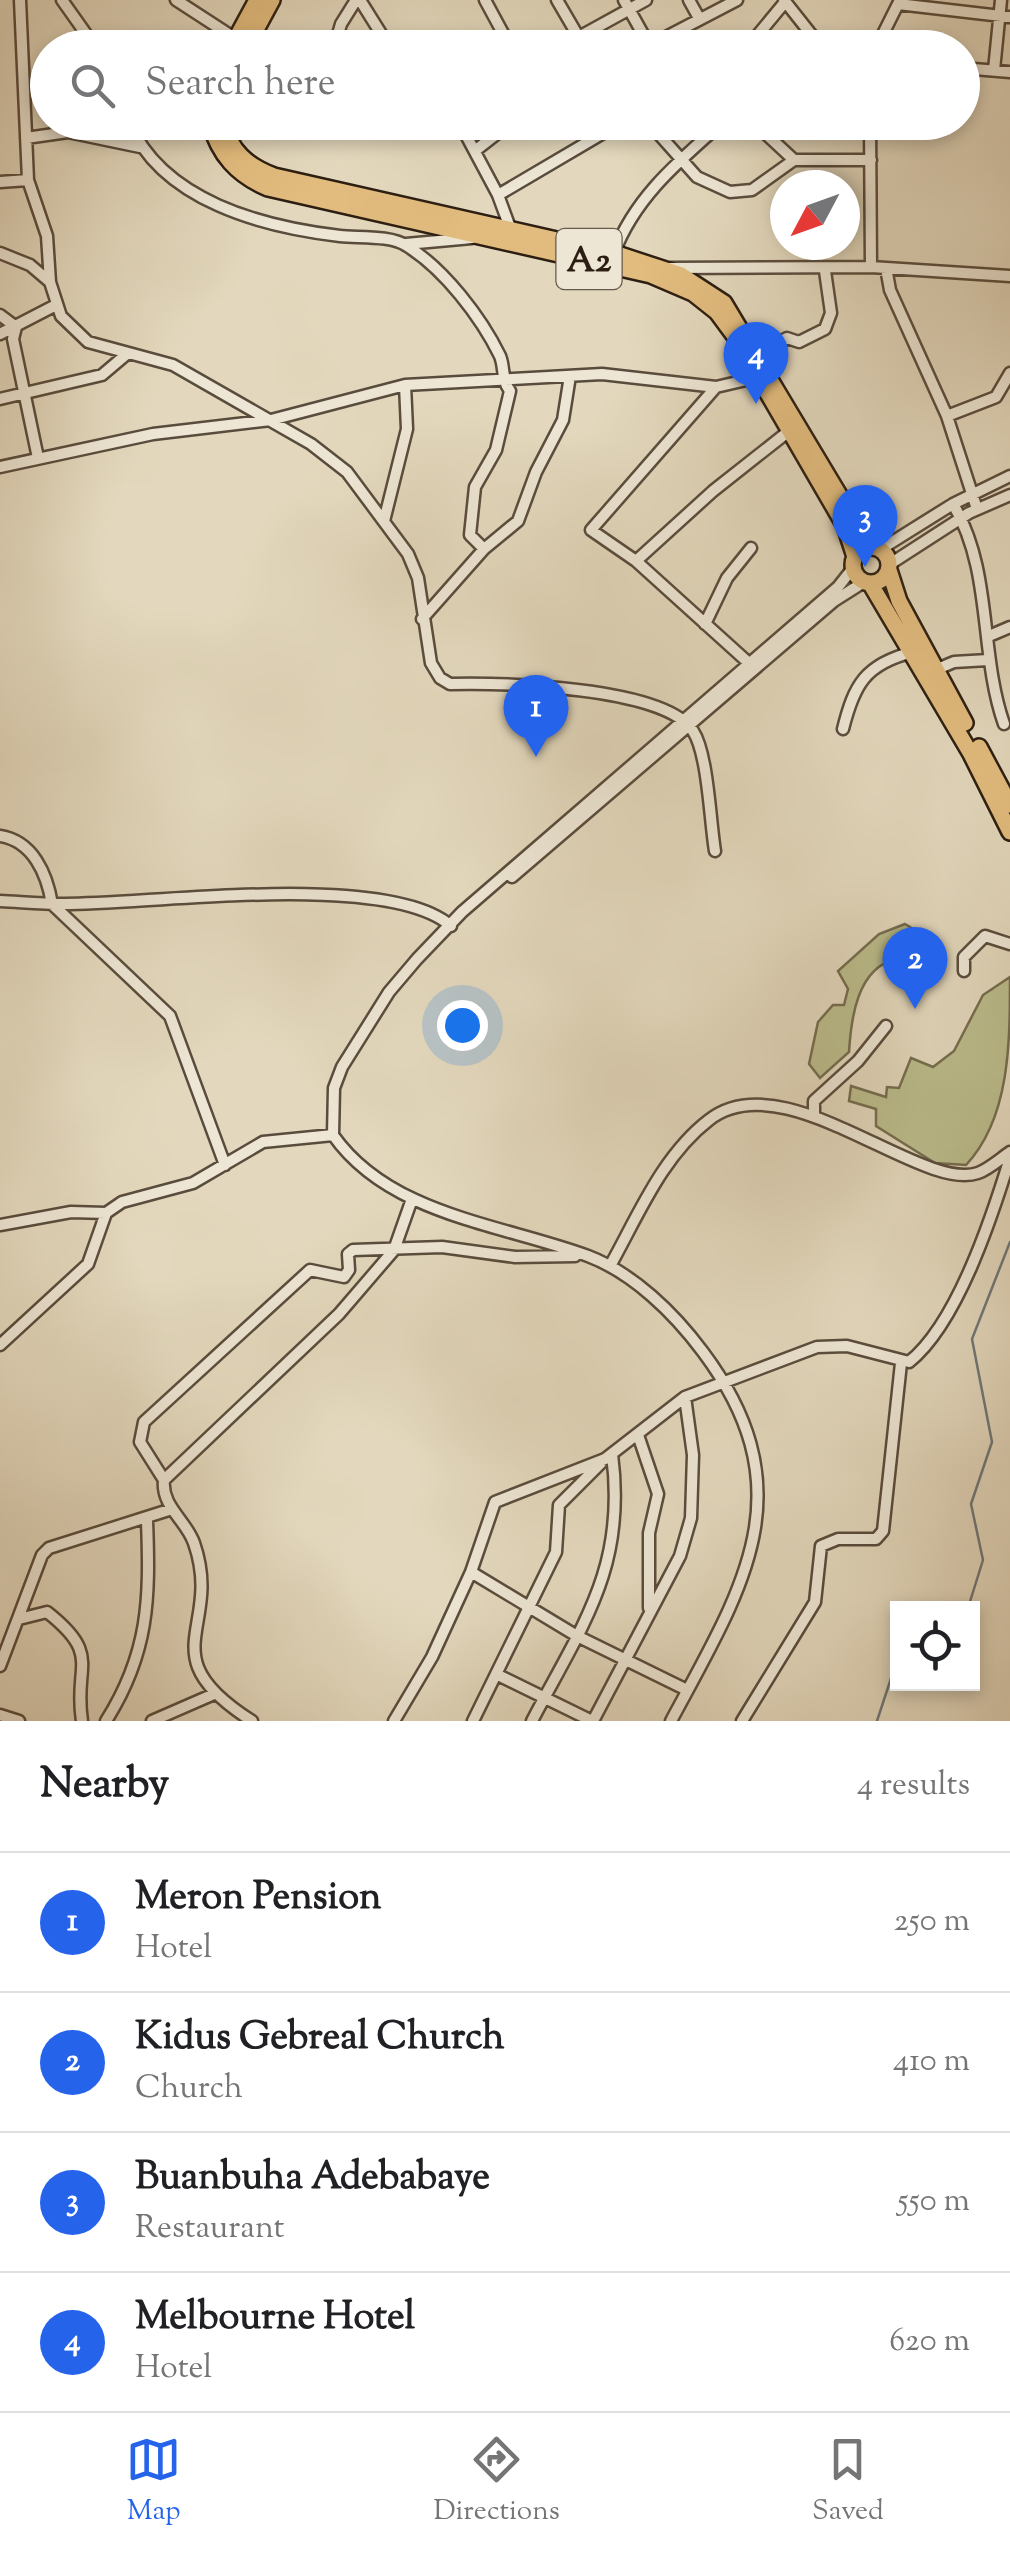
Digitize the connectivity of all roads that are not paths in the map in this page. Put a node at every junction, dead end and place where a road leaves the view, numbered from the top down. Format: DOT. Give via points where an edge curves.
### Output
graph roads {
  1 [pos="20,0"];
  2 [pos="62,0"];
  3 [pos="176,0"];
  4 [pos="257,0"];
  5 [pos="272,0"];
  6 [pos="358,0"];
  7 [pos="486,0"];
  8 [pos="558,0"];
  9 [pos="646,0"];
  10 [pos="689,0"];
  11 [pos="738,0"];
  12 [pos="1001,0"];
  13 [pos="785,1"];
  14 [pos="899,2"];
  15 [pos="627,5"];
  16 [pos="1005,17"];
  17 [pos="699,18"];
  18 [pos="83,30"];
  19 [pos="215,30"];
  20 [pos="244,30"];
  21 [pos="249,30"];
  22 [pos="343,30"];
  23 [pos="378,30"];
  24 [pos="502,30"];
  25 [pos="575,30"];
  26 [pos="587,30"];
  27 [pos="639,30"];
  28 [pos="677,30"];
  29 [pos="761,30"];
  30 [pos="808,30"];
  31 [pos="885,30"];
  32 [pos="980,69"];
  33 [pos="994,70"];
  34 [pos="1010,72"];
  35 [pos="30,137"];
  36 [pos="26,138"];
  37 [pos="106,140"];
  38 [pos="137,140"];
  39 [pos="222,140"];
  40 [pos="228,140"];
  41 [pos="470,140"];
  42 [pos="489,140"];
  43 [pos="591,140"];
  44 [pos="663,140"];
  45 [pos="703,140"];
  46 [pos="772,140"];
  47 [pos="871,140"];
  48 [pos="140,147"];
  49 [pos="476,150"];
  50 [pos="680,160"];
  51 [pos="794,160"];
  52 [pos="872,160"];
  53 [pos="239,164"];
  54 [pos="28,180"];
  55 [pos="0,182"];
  56 [pos="498,195"];
  57 [pos="482,236"];
  58 [pos="514,237"];
  59 [pos="406,244"];
  60 [pos="614,253"];
  61 [pos="0,254"];
  62 [pos="871,267"];
  63 [pos="886,268"];
  64 [pos="657,271"];
  65 [pos="826,271"];
  66 [pos="1010,276"];
  67 [pos="50,282"];
  68 [pos="56,305"];
  69 [pos="0,315"];
  70 [pos="16,327"];
  71 [pos="0,334"];
  72 [pos="128,353"];
  73 [pos="758,354"];
  74 [pos="1010,374"];
  75 [pos="764,375"];
  76 [pos="570,376"];
  77 [pos="502,382"];
  78 [pos="406,385"];
  79 [pos="716,387"];
  80 [pos="26,394"];
  81 [pos="0,399"];
  82 [pos="947,416"];
  83 [pos="271,420"];
  84 [pos="789,430"];
  85 [pos="38,458"];
  86 [pos="0,467"];
  87 [pos="1010,476"];
  88 [pos="972,495"];
  89 [pos="1010,495"];
  90 [pos="953,504"];
  91 [pos="977,509"];
  92 [pos="961,518"];
  93 [pos="384,521"];
  94 [pos="751,548"];
  95 [pos="484,549"];
  96 [pos="879,549"];
  97 [pos="636,561"];
  98 [pos="854,562"];
  99 [pos="889,568"];
  100 [pos="867,582"];
  101 [pos="422,619"];
  102 [pos="705,624"];
  103 [pos="1010,627"];
  104 [pos="989,636"];
  105 [pos="912,652"];
  106 [pos="988,660"];
  107 [pos="752,666"];
  108 [pos="935,670"];
  109 [pos="687,723"];
  110 [pos="1004,724"];
  111 [pos="843,729"];
  112 [pos="975,751"];
  113 [pos="992,782"];
  114 [pos="1010,804"];
  115 [pos="1010,832"];
  116 [pos="0,836"];
  117 [pos="715,850"];
  118 [pos="0,901"];
  119 [pos="52,904"];
  120 [pos="453,923"];
  121 [pos="1010,944"];
  122 [pos="964,971"];
  123 [pos="886,1026"];
  124 [pos="814,1116"];
  125 [pos="333,1135"];
  126 [pos="1010,1155"];
  127 [pos="225,1166"];
  128 [pos="412,1199"];
  129 [pos="106,1213"];
  130 [pos="0,1224"];
  131 [pos="394,1250"];
  132 [pos="586,1256"];
  133 [pos="610,1266"];
  134 [pos="0,1345"];
  135 [pos="900,1363"];
  136 [pos="727,1384"];
  137 [pos="685,1397"];
  138 [pos="638,1434"];
  139 [pos="609,1457"];
  140 [pos="164,1480"];
  141 [pos="172,1510"];
  142 [pos="147,1520"];
  143 [pos="471,1572"];
  144 [pos="532,1608"];
  145 [pos="649,1610"];
  146 [pos="19,1618"];
  147 [pos="577,1636"];
  148 [pos="628,1660"];
  149 [pos="0,1666"];
  150 [pos="498,1674"];
  151 [pos="687,1690"];
  152 [pos="214,1694"];
  153 [pos="544,1698"];
  154 [pos="0,1715"];
  155 [pos="19,1721"];
  156 [pos="82,1721"];
  157 [pos="106,1721"];
  158 [pos="152,1721"];
  159 [pos="251,1721"];
  160 [pos="394,1721"];
  161 [pos="473,1721"];
  162 [pos="532,1721"];
  163 [pos="593,1721"];
  164 [pos="671,1721"];
  165 [pos="742,1721"];
  1 -- 36 [label="street"];
  2 -- 18 [label="street"];
  3 -- 19 [label="street"];
  4 -- 20 [label="highway"];
  5 -- 21 [label="highway"];
  6 -- 22 [label="street"];
  6 -- 23 [label="street"];
  7 -- 24 [label="street"];
  8 -- 25 [label="street"];
  9 -- 15 [label="street"];
  10 -- 17 [label="street"];
  11 -- 17 [label="street"];
  12 -- 16 [label="street"];
  13 -- 29 [label="street"];
  13 -- 30 [label="street"];
  14 -- 16 [label="street"];
  14 -- 31 [label="street"];
  15 -- 26 [label="street"];
  15 -- 27 [label="street"];
  16 -- 33 [label="street"];
  17 -- 28 [label="street"];
  32 -- 33 [label="street"];
  33 -- 34 [label="street"];
  35 -- 36 [label="street"];
  36 -- 54 [label="street"];
  37 -- 48 [label="street"];
  38 -- 48 [label="street"];
  39 -- 53 [label="highway"];
  40 -- 53 [label="highway"];
  41 -- 49 [label="street"];
  42 -- 49 [label="street"];
  43 -- 56 [label="street"];
  44 -- 50 [label="street"];
  45 -- 50 [label="street"];
  46 -- 51 [label="street"];
  47 -- 52 [label="street"];
  48 -- 59 [label="street" via="236,216"];
  49 -- 56 [label="street"];
  50 -- 51 [label="street" via="697,177 740,194"];
  50 -- 60 [label="street" via="632,213"];
  51 -- 52 [label="street"];
  52 -- 62 [label="street"];
  53 -- 57 [label="highway, A2" via="268,188"];
  53 -- 58 [label="highway, A2"];
  54 -- 55 [label="street"];
  54 -- 67 [label="street" via="47,236"];
  56 -- 58 [label="street"];
  57 -- 58 [label="highway, A2"];
  57 -- 59 [label="street"];
  58 -- 60 [label="highway, A2"];
  58 -- 64 [label="highway, A2"];
  59 -- 77 [label="street" via="480,322 502,360"];
  60 -- 64 [label="highway, A2"];
  61 -- 67 [label="street"];
  62 -- 63 [label="street"];
  62 -- 65 [label="street"];
  63 -- 66 [label="street"];
  63 -- 82 [label="street"];
  64 -- 65 [label="street"];
  64 -- 73 [label="highway, A2" via="724,303"];
  64 -- 75 [label="highway, A2" via="717,312"];
  65 -- 73 [label="street" via="831,313 825,329"];
  67 -- 68 [label="street"];
  68 -- 70 [label="street"];
  68 -- 72 [label="street" via="88,342"];
  69 -- 70 [label="street"];
  70 -- 71 [label="street"];
  70 -- 80 [label="street" via="12,340"];
  72 -- 80 [label="street" via="102,375"];
  72 -- 83 [label="street" via="174,366"];
  73 -- 75 [label="highway, A2"];
  74 -- 82 [label="street" via="996,397"];
  75 -- 79 [label="street"];
  75 -- 84 [label="highway, A2"];
  75 -- 96 [label="highway, A2"];
  76 -- 77 [label="street"];
  76 -- 79 [label="street"];
  76 -- 95 [label="street" via="563,420 518,522"];
  77 -- 78 [label="street"];
  77 -- 95 [label="street" via="510,404 474,494 470,535"];
  78 -- 83 [label="street"];
  78 -- 93 [label="street" via="407,429"];
  79 -- 97 [label="street" via="591,525 594,534"];
  80 -- 81 [label="street"];
  80 -- 85 [label="street"];
  82 -- 88 [label="street"];
  83 -- 85 [label="street" via="153,434"];
  83 -- 93 [label="street" via="346,472"];
  84 -- 97 [label="street"];
  84 -- 98 [label="highway, A2" via="845,526"];
  85 -- 86 [label="street"];
  87 -- 88 [label="street"];
  88 -- 90 [label="street"];
  88 -- 91 [label="street"];
  89 -- 91 [label="street"];
  90 -- 92 [label="street"];
  90 -- 96 [label="street"];
  91 -- 92 [label="street"];
  92 -- 99 [label="street"];
  92 -- 104 [label="street"];
  93 -- 101 [label="street" via="418,578"];
  94 -- 102 [label="street"];
  95 -- 101 [label="street"];
  96 -- 98 [label="highway" via="864,548"];
  96 -- 99 [label="highway, A2"];
  97 -- 102 [label="street"];
  98 -- 100 [label="highway, A2"];
  98 -- 107 [label="street" via="838,587"];
  99 -- 100 [label="highway" via="882,580"];
  99 -- 108 [label="highway, A2"];
  100 -- 105 [label="highway, A2"];
  100 -- 107 [label="street"];
  101 -- 109 [label="street" via="431,663 450,684 567,686"];
  102 -- 107 [label="street"];
  103 -- 104 [label="street"];
  104 -- 106 [label="street"];
  105 -- 111 [label="street" via="865,676 852,692"];
  105 -- 112 [label="highway, A2"];
  106 -- 108 [label="street"];
  106 -- 110 [label="street"];
  107 -- 109 [label="street"];
  108 -- 112 [label="highway, A2"];
  109 -- 117 [label="street" via="698,740"];
  109 -- 120 [label="street"];
  112 -- 113 [label="highway"];
  113 -- 114 [label="highway"];
  113 -- 115 [label="highway"];
  116 -- 119 [label="street" via="26,847 48,883"];
  118 -- 119 [label="street"];
  119 -- 120 [label="street" via="200,893 368,898"];
  119 -- 127 [label="street" via="170,1016"];
  120 -- 125 [label="street" via="388,992 354,1046 334,1088"];
  121 -- 122 [label="street" via="980,939 964,957"];
  123 -- 124 [label="street" via="814,1101"];
  124 -- 126 [label="street" via="930,1168 977,1174"];
  124 -- 133 [label="street" via="751,1107 726,1109 708,1120 674,1156"];
  125 -- 127 [label="street" via="263,1142"];
  125 -- 128 [label="street" via="371,1178"];
  126 -- 135 [label="street" via="952,1306 919,1354"];
  127 -- 129 [label="street"];
  128 -- 131 [label="street"];
  128 -- 132 [label="street"];
  129 -- 130 [label="street"];
  129 -- 134 [label="street" via="88,1264"];
  131 -- 132 [label="street"];
  131 -- 140 [label="street" via="339,1314"];
  131 -- 140 [label="street" via="350,1251 349,1270 339,1278 310,1270 144,1422 140,1442"];
  132 -- 133 [label="street"];
  133 -- 136 [label="street" via="690,1334"];
  135 -- 136 [label="street" via="832,1344"];
  135 -- 165 [label="street" via="884,1531 869,1540 821,1546 815,1602"];
  136 -- 137 [label="street"];
  136 -- 151 [label="street" via="750,1431 760,1512 730,1607"];
  137 -- 138 [label="street"];
  137 -- 145 [label="street" via="693,1455 691,1518 680,1556"];
  138 -- 139 [label="street"];
  138 -- 145 [label="street" via="658,1494 648,1532"];
  139 -- 143 [label="street" via="494,1502"];
  139 -- 144 [label="street" via="559,1505 556,1552"];
  139 -- 147 [label="street" via="619,1503 607,1573"];
  140 -- 141 [label="street" via="162,1492"];
  141 -- 142 [label="street"];
  141 -- 152 [label="street" via="194,1543 199,1608 192,1652"];
  142 -- 146 [label="street" via="49,1548"];
  142 -- 157 [label="street" via="145,1638"];
  143 -- 144 [label="street"];
  143 -- 160 [label="street"];
  144 -- 147 [label="street"];
  144 -- 150 [label="street"];
  145 -- 148 [label="street"];
  146 -- 149 [label="street"];
  146 -- 156 [label="street" via="47,1612 78,1642 84,1656"];
  147 -- 148 [label="street"];
  147 -- 153 [label="street"];
  148 -- 151 [label="street"];
  148 -- 163 [label="street"];
  150 -- 153 [label="street"];
  150 -- 161 [label="street"];
  151 -- 164 [label="street"];
  152 -- 158 [label="street"];
  152 -- 159 [label="street"];
  153 -- 162 [label="street"];
  153 -- 163 [label="street"];
  154 -- 155 [label="street"];
}
